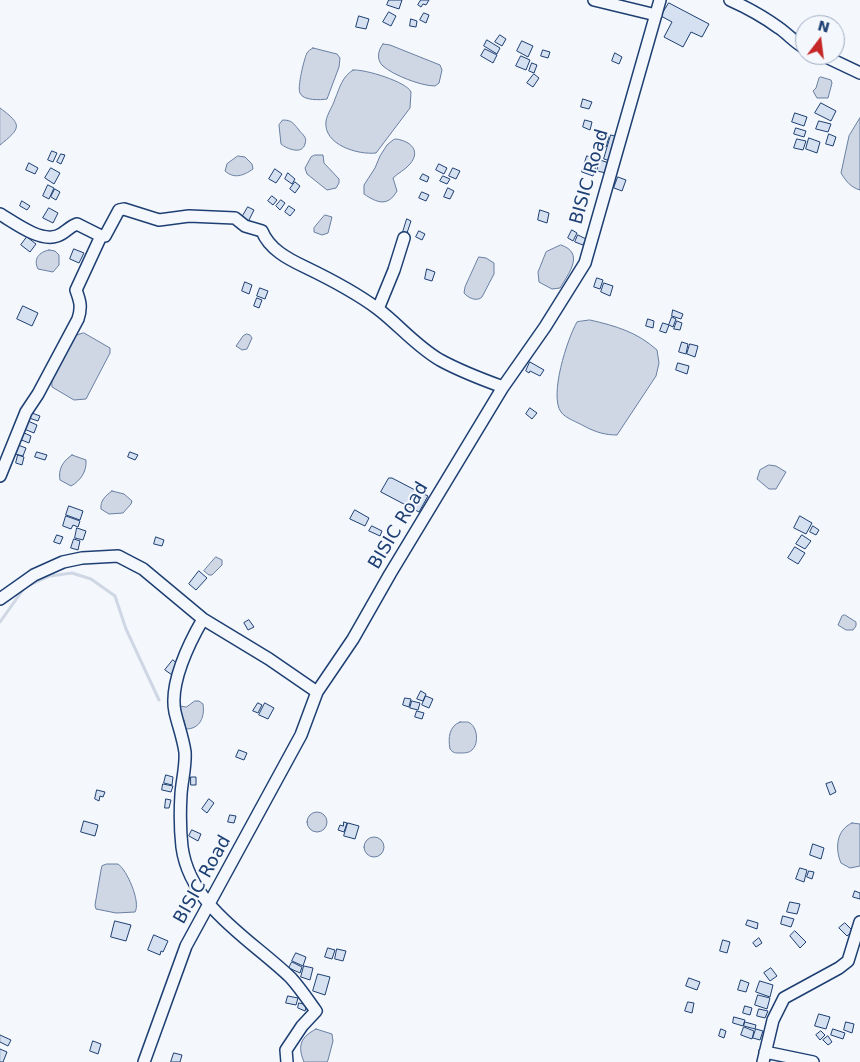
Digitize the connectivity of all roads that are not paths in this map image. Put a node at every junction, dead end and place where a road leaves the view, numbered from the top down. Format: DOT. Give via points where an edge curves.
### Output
graph roads {
  1 [pos="594,0"];
  2 [pos="660,0"];
  3 [pos="730,0"];
  4 [pos="656,15"];
  5 [pos="795,41"];
  6 [pos="843,65"];
  7 [pos="860,73"];
  8 [pos="0,214"];
  9 [pos="102,236"];
  10 [pos="404,238"];
  11 [pos="378,309"];
  12 [pos="503,387"];
  13 [pos="0,476"];
  14 [pos="0,599"];
  15 [pos="203,619"];
  16 [pos="317,692"];
  17 [pos="210,904"];
  18 [pos="860,922"];
  19 [pos="764,1057"];
  20 [pos="144,1062"];
  21 [pos="287,1062"];
  22 [pos="813,1062"];
  1 -- 4 [label="street"];
  2 -- 4 [label="street, BISIC Road"];
  3 -- 5 [label="street" via="760,14"];
  4 -- 12 [label="street, BISIC Road" via="584,263"];
  6 -- 7 [label="street"];
  8 -- 9 [label="street" via="50,238 77,224"];
  9 -- 11 [label="street" via="107,233 119,210 124,209 159,220 189,216 235,218 244,226 262,231 273,247"];
  9 -- 13 [label="street" via="76,290 81,310 78,319 26,412"];
  10 -- 11 [label="street"];
  11 -- 12 [label="street" via="438,359"];
  12 -- 16 [label="street, BISIC Road" via="354,639"];
  14 -- 15 [label="street" via="34,575 62,562 118,556 143,569"];
  15 -- 16 [label="street"];
  15 -- 17 [label="street" via="189,646 174,700 185,754 181,794 182,847 187,866"];
  16 -- 17 [label="street, BISIC Road" via="301,735"];
  17 -- 20 [label="street, BISIC Road" via="186,946"];
  17 -- 21 [label="street" via="292,980 316,1011 286,1050"];
  18 -- 19 [label="street" via="848,961 784,998 773,1020"];
  19 -- 22 [label="street"];
}
